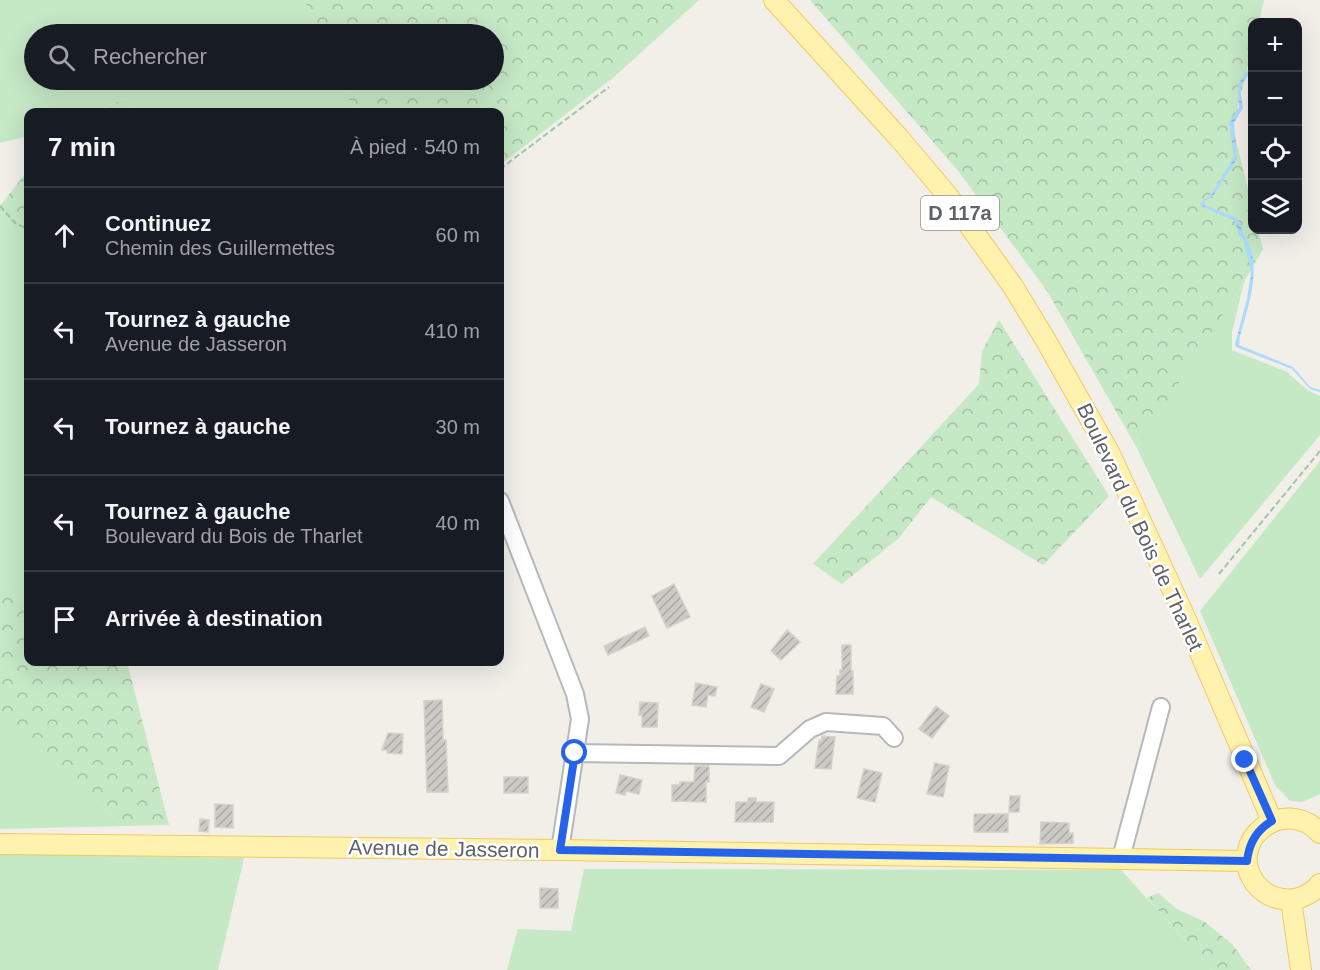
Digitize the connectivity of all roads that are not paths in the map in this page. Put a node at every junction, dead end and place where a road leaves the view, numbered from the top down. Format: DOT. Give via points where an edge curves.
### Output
graph roads {
  1 [pos="774,0"];
  2 [pos="504,511"];
  3 [pos="1161,707"];
  4 [pos="894,738"];
  5 [pos="575,753"];
  6 [pos="1272,821"];
  7 [pos="1317,825"];
  8 [pos="0,844"];
  9 [pos="560,850"];
  10 [pos="1121,858"];
  11 [pos="1247,861"];
  12 [pos="1320,884"];
  13 [pos="1291,900"];
  14 [pos="1301,970"];
  1 -- 6 [label="main road, Boulevard du Bois de Tharlet / D 117a" via="948,196 1012,285 1110,454"];
  2 -- 5 [label="street" via="575,694 580,719"];
  3 -- 10 [label="street"];
  4 -- 5 [label="street" via="883,726 826,722 810,729 779,756"];
  5 -- 9 [label="street"];
  6 -- 7 [label="main road" via="1290,818"];
  6 -- 11 [label="main road" via="1251,840"];
  8 -- 9 [label="main road, Avenue de Jasseron"];
  9 -- 10 [label="main road, Avenue de Jasseron"];
  10 -- 11 [label="main road, Avenue de Jasseron"];
  11 -- 13 [label="main road" via="1257,886 1273,897"];
  12 -- 13 [label="main road" via="1309,894"];
  13 -- 14 [label="main road"];
}
